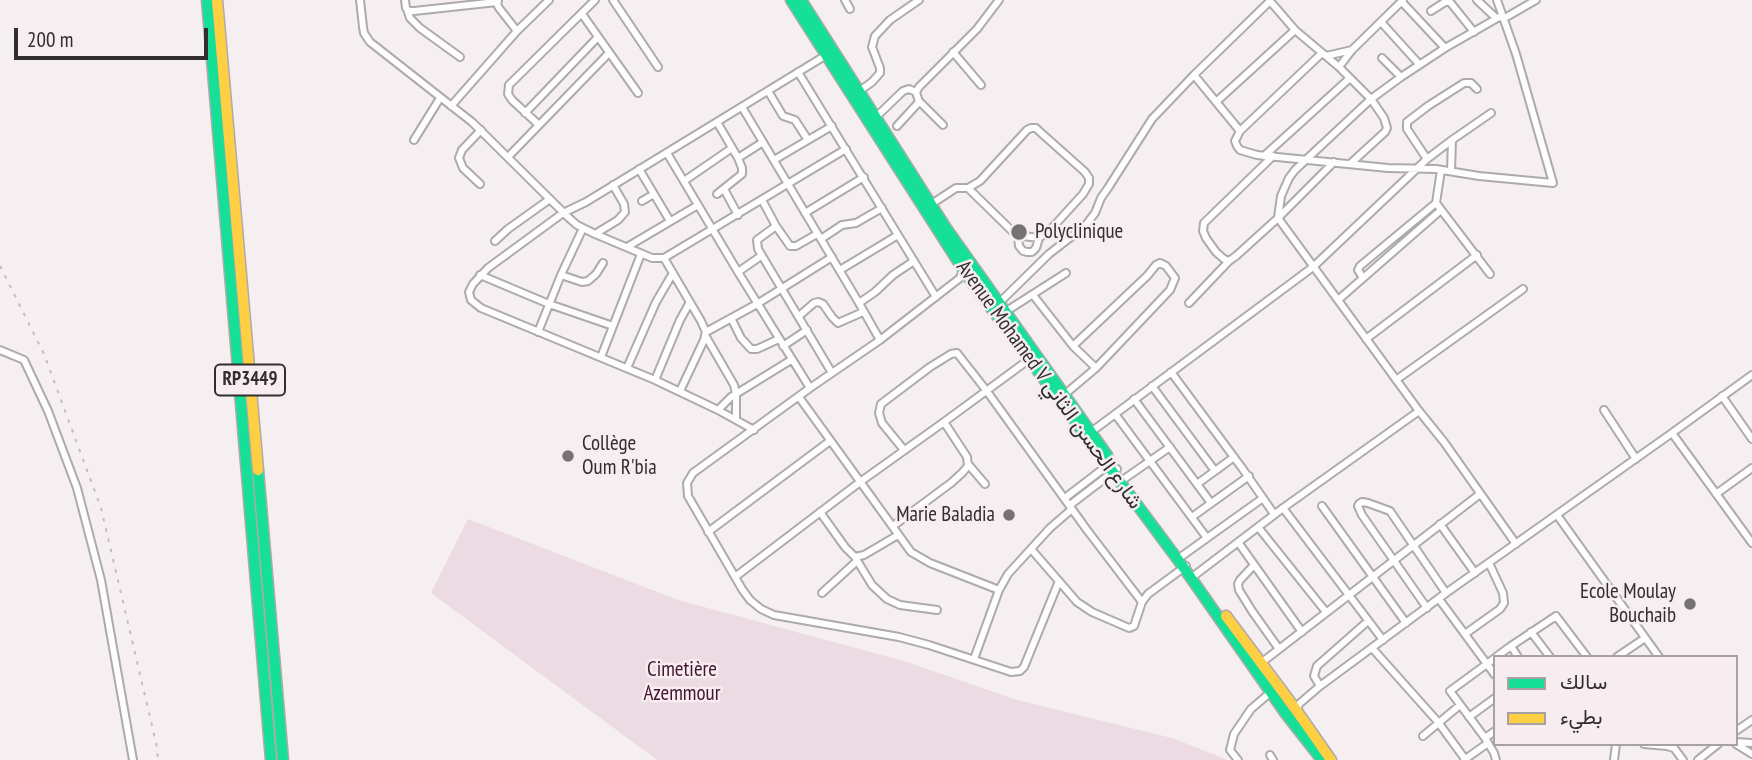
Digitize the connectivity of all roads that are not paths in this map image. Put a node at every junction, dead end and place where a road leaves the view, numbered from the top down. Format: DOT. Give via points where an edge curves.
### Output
graph roads {
  1 [pos="207,0"];
  2 [pos="217,0"];
  3 [pos="360,0"];
  4 [pos="405,0"];
  5 [pos="549,0"];
  6 [pos="595,0"];
  7 [pos="612,0"];
  8 [pos="791,0"];
  9 [pos="845,0"];
  10 [pos="919,0"];
  11 [pos="999,0"];
  12 [pos="1477,0"];
  13 [pos="1497,0"];
  14 [pos="1536,0"];
  15 [pos="498,1"];
  16 [pos="803,1"];
  17 [pos="1403,1"];
  18 [pos="407,9"];
  19 [pos="850,9"];
  20 [pos="1431,10"];
  21 [pos="582,14"];
  22 [pos="1500,18"];
  23 [pos="1381,22"];
  24 [pos="1295,30"];
  25 [pos="517,31"];
  26 [pos="1474,32"];
  27 [pos="598,37"];
  28 [pos="1445,48"];
  29 [pos="1352,50"];
  30 [pos="609,52"];
  31 [pos="953,52"];
  32 [pos="829,54"];
  33 [pos="1324,54"];
  34 [pos="460,57"];
  35 [pos="1382,58"];
  36 [pos="1419,64"];
  37 [pos="658,67"];
  38 [pos="1339,68"];
  39 [pos="798,72"];
  40 [pos="1194,75"];
  41 [pos="1401,77"];
  42 [pos="1350,78"];
  43 [pos="981,85"];
  44 [pos="1477,89"];
  45 [pos="768,91"];
  46 [pos="858,92"];
  47 [pos="916,92"];
  48 [pos="638,93"];
  49 [pos="440,97"];
  50 [pos="1371,99"];
  51 [pos="919,101"];
  52 [pos="1216,103"];
  53 [pos="451,106"];
  54 [pos="742,107"];
  55 [pos="525,113"];
  56 [pos="1492,113"];
  57 [pos="875,118"];
  58 [pos="718,122"];
  59 [pos="539,125"];
  60 [pos="943,125"];
  61 [pos="832,126"];
  62 [pos="897,126"];
  63 [pos="481,130"];
  64 [pos="1240,131"];
  65 [pos="414,140"];
  66 [pos="1452,140"];
  67 [pos="808,141"];
  68 [pos="763,142"];
  69 [pos="732,148"];
  70 [pos="846,149"];
  71 [pos="667,153"];
  72 [pos="1264,156"];
  73 [pos="1273,156"];
  74 [pos="509,157"];
  75 [pos="738,158"];
  76 [pos="1307,159"];
  77 [pos="1427,159"];
  78 [pos="774,160"];
  79 [pos="1334,162"];
  80 [pos="1350,164"];
  81 [pos="639,169"];
  82 [pos="1418,169"];
  83 [pos="1441,170"];
  84 [pos="1451,171"];
  85 [pos="864,177"];
  86 [pos="684,181"];
  87 [pos="480,184"];
  88 [pos="788,184"];
  89 [pos="613,185"];
  90 [pos="968,188"];
  91 [pos="724,189"];
  92 [pos="654,194"];
  93 [pos="716,194"];
  94 [pos="550,199"];
  95 [pos="762,200"];
  96 [pos="642,201"];
  97 [pos="1436,202"];
  98 [pos="927,204"];
  99 [pos="698,205"];
  100 [pos="882,208"];
  101 [pos="1441,210"];
  102 [pos="563,213"];
  103 [pos="805,213"];
  104 [pos="738,215"];
  105 [pos="1278,218"];
  106 [pos="670,221"];
  107 [pos="776,226"];
  108 [pos="583,228"];
  109 [pos="713,230"];
  110 [pos="595,234"];
  111 [pos="898,235"];
  112 [pos="1018,235"];
  113 [pos="1396,235"];
  114 [pos="819,237"];
  115 [pos="1039,238"];
  116 [pos="495,241"];
  117 [pos="1403,243"];
  118 [pos="627,247"];
  119 [pos="641,254"];
  120 [pos="1477,255"];
  121 [pos="761,256"];
  122 [pos="832,257"];
  123 [pos="664,258"];
  124 [pos="914,261"];
  125 [pos="1229,261"];
  126 [pos="603,263"];
  127 [pos="1313,267"];
  128 [pos="840,270"];
  129 [pos="738,272"];
  130 [pos="968,272"];
  131 [pos="673,273"];
  132 [pos="1066,273"];
  133 [pos="1490,274"];
  134 [pos="480,275"];
  135 [pos="561,275"];
  136 [pos="1363,278"];
  137 [pos="782,288"];
  138 [pos="1523,289"];
  139 [pos="1033,295"];
  140 [pos="936,298"];
  141 [pos="1338,300"];
  142 [pos="690,302"];
  143 [pos="859,303"];
  144 [pos="999,303"];
  145 [pos="1189,303"];
  146 [pos="549,304"];
  147 [pos="757,304"];
  148 [pos="863,312"];
  149 [pos="1005,312"];
  150 [pos="799,316"];
  151 [pos="731,318"];
  152 [pos="613,326"];
  153 [pos="807,330"];
  154 [pos="538,332"];
  155 [pos="706,334"];
  156 [pos="779,339"];
  157 [pos="1366,339"];
  158 [pos="880,340"];
  159 [pos="783,346"];
  160 [pos="1073,346"];
  161 [pos="0,350"];
  162 [pos="1032,357"];
  163 [pos="601,358"];
  164 [pos="792,360"];
  165 [pos="627,368"];
  166 [pos="1096,368"];
  167 [pos="1171,372"];
  168 [pos="832,373"];
  169 [pos="1752,375"];
  170 [pos="655,380"];
  171 [pos="1396,380"];
  172 [pos="1152,386"];
  173 [pos="810,388"];
  174 [pos="986,390"];
  175 [pos="680,391"];
  176 [pos="736,394"];
  177 [pos="1064,395"];
  178 [pos="1722,396"];
  179 [pos="799,397"];
  180 [pos="1135,399"];
  181 [pos="718,410"];
  182 [pos="1604,410"];
  183 [pos="1419,411"];
  184 [pos="1115,414"];
  185 [pos="736,419"];
  186 [pos="944,422"];
  187 [pos="754,430"];
  188 [pos="1091,432"];
  189 [pos="1672,433"];
  190 [pos="1752,439"];
  191 [pos="830,441"];
  192 [pos="1170,447"];
  193 [pos="904,450"];
  194 [pos="1234,457"];
  195 [pos="1636,459"];
  196 [pos="1150,461"];
  197 [pos="968,464"];
  198 [pos="1112,467"];
  199 [pos="1752,468"];
  200 [pos="1214,471"];
  201 [pos="1248,476"];
  202 [pos="1124,479"];
  203 [pos="860,482"];
  204 [pos="985,484"];
  205 [pos="1197,484"];
  206 [pos="1480,494"];
  207 [pos="1716,494"];
  208 [pos="1065,498"];
  209 [pos="1263,498"];
  210 [pos="1211,503"];
  211 [pos="1322,506"];
  212 [pos="1071,507"];
  213 [pos="1283,508"];
  214 [pos="820,512"];
  215 [pos="1274,514"];
  216 [pos="1557,515"];
  217 [pos="1192,517"];
  218 [pos="1440,524"];
  219 [pos="893,526"];
  220 [pos="1258,527"];
  221 [pos="708,532"];
  222 [pos="898,534"];
  223 [pos="1207,538"];
  224 [pos="1238,542"];
  225 [pos="1752,542"];
  226 [pos="1516,544"];
  227 [pos="1413,545"];
  228 [pos="1031,549"];
  229 [pos="856,559"];
  230 [pos="1394,559"];
  231 [pos="1184,563"];
  232 [pos="1489,563"];
  233 [pos="1254,565"];
  234 [pos="1475,573"];
  235 [pos="1372,576"];
  236 [pos="735,577"];
  237 [pos="1193,577"];
  238 [pos="1059,581"];
  239 [pos="999,590"];
  240 [pos="822,593"];
  241 [pos="1446,593"];
  242 [pos="1349,594"];
  243 [pos="1439,599"];
  244 [pos="1142,602"];
  245 [pos="1427,608"];
  246 [pos="937,610"];
  247 [pos="1326,612"];
  248 [pos="1368,621"];
  249 [pos="1406,623"];
  250 [pos="1302,632"];
  251 [pos="1531,632"];
  252 [pos="1465,634"];
  253 [pos="1645,638"];
  254 [pos="1383,640"];
  255 [pos="1511,646"];
  256 [pos="1372,648"];
  257 [pos="1279,649"];
  258 [pos="1498,655"];
  259 [pos="1517,655"];
  260 [pos="1548,655"];
  261 [pos="1583,655"];
  262 [pos="1620,655"];
  263 [pos="1658,655"];
  264 [pos="974,659"];
  265 [pos="1493,659"];
  266 [pos="1261,663"];
  267 [pos="1487,664"];
  268 [pos="1493,672"];
  269 [pos="1320,686"];
  270 [pos="1271,692"];
  271 [pos="1493,699"];
  272 [pos="1460,705"];
  273 [pos="1292,709"];
  274 [pos="1469,717"];
  275 [pos="1438,722"];
  276 [pos="1493,733"];
  277 [pos="1423,736"];
  278 [pos="1486,741"];
  279 [pos="1669,746"];
  280 [pos="1716,746"];
  281 [pos="133,760"];
  282 [pos="271,760"];
  283 [pos="283,760"];
  284 [pos="1238,760"];
  285 [pos="1322,760"];
  286 [pos="1331,760"];
  287 [pos="1465,760"];
  288 [pos="1496,760"];
  289 [pos="1683,760"];
  290 [pos="1698,760"];
  1 -- 282 [label="main road, RP3449"];
  2 -- 283 [label="main road, RP3449"];
  3 -- 49 [label="street" via="364,33 370,42"];
  4 -- 18 [label="street"];
  5 -- 25 [label="street"];
  6 -- 21 [label="street"];
  7 -- 37 [label="street"];
  8 -- 32 [label="main road, Avenue Mohamed V شارع الحسن الثاني"];
  9 -- 19 [label="street"];
  10 -- 46 [label="street" via="875,36 872,47 880,73"];
  11 -- 31 [label="street"];
  12 -- 22 [label="street"];
  13 -- 22 [label="street"];
  14 -- 22 [label="street"];
  15 -- 18 [label="street"];
  15 -- 25 [label="street"];
  16 -- 32 [label="main road, Avenue Mohamed V شارع الحسن الثاني"];
  17 -- 23 [label="street"];
  17 -- 28 [label="street"];
  18 -- 34 [label="street" via="420,28"];
  20 -- 26 [label="street" via="1451,2"];
  21 -- 27 [label="street"];
  21 -- 55 [label="street" via="509,85 510,97"];
  22 -- 26 [label="street"];
  22 -- 84 [label="street" via="1516,54 1553,183"];
  23 -- 29 [label="street"];
  23 -- 36 [label="street"];
  24 -- 33 [label="street"];
  24 -- 40 [label="street" via="1270,1"];
  24 -- 52 [label="street"];
  25 -- 53 [label="street"];
  26 -- 28 [label="street"];
  27 -- 30 [label="street"];
  27 -- 55 [label="street"];
  28 -- 36 [label="street"];
  29 -- 33 [label="street"];
  29 -- 38 [label="street"];
  30 -- 48 [label="street"];
  30 -- 59 [label="street"];
  31 -- 43 [label="street"];
  31 -- 47 [label="street"];
  32 -- 39 [label="street"];
  32 -- 46 [label="main road, Avenue Mohamed V شارع الحسن الثاني"];
  32 -- 98 [label="main road, Avenue Mohamed V شارع الحسن الثاني"];
  33 -- 38 [label="street"];
  33 -- 64 [label="street"];
  35 -- 41 [label="street"];
  36 -- 41 [label="street"];
  38 -- 42 [label="street"];
  39 -- 45 [label="street"];
  39 -- 61 [label="street"];
  40 -- 52 [label="street"];
  40 -- 144 [label="street" via="1147,126 1089,223"];
  41 -- 50 [label="street"];
  42 -- 50 [label="street"];
  42 -- 72 [label="street"];
  44 -- 77 [label="street" via="1464,83 1407,122"];
  45 -- 54 [label="street"];
  45 -- 67 [label="street" via="783,116 795,120"];
  46 -- 57 [label="main road, Avenue Mohamed V شارع الحسن الثاني"];
  47 -- 51 [label="street"];
  47 -- 57 [label="street" via="903,91"];
  49 -- 53 [label="street"];
  49 -- 65 [label="street"];
  50 -- 76 [label="street"];
  50 -- 80 [label="street" via="1387,128"];
  51 -- 60 [label="street"];
  51 -- 62 [label="street"];
  52 -- 64 [label="street"];
  53 -- 63 [label="street"];
  54 -- 58 [label="street"];
  54 -- 68 [label="street"];
  55 -- 59 [label="street"];
  56 -- 66 [label="street"];
  57 -- 98 [label="main road, Avenue Mohamed V شارع الحسن الثاني"];
  58 -- 69 [label="street"];
  58 -- 71 [label="street"];
  59 -- 74 [label="street"];
  61 -- 67 [label="street"];
  61 -- 70 [label="street"];
  63 -- 74 [label="street"];
  63 -- 87 [label="street" via="459,158"];
  64 -- 72 [label="street" via="1235,141 1240,150"];
  66 -- 77 [label="street"];
  66 -- 84 [label="street"];
  67 -- 78 [label="street"];
  68 -- 75 [label="street"];
  68 -- 78 [label="street"];
  69 -- 75 [label="street"];
  69 -- 86 [label="street"];
  70 -- 85 [label="street"];
  70 -- 88 [label="street"];
  71 -- 81 [label="street"];
  71 -- 86 [label="street"];
  72 -- 73 [label="street"];
  73 -- 76 [label="street"];
  73 -- 125 [label="street" via="1203,223 1210,244"];
  74 -- 94 [label="street"];
  75 -- 91 [label="street" via="742,174"];
  76 -- 79 [label="street"];
  76 -- 105 [label="street" via="1284,188"];
  77 -- 82 [label="street"];
  78 -- 88 [label="street"];
  79 -- 80 [label="street"];
  79 -- 105 [label="street"];
  80 -- 82 [label="street"];
  81 -- 89 [label="street"];
  81 -- 92 [label="street"];
  82 -- 83 [label="street"];
  82 -- 127 [label="street"];
  83 -- 84 [label="street"];
  83 -- 97 [label="street"];
  85 -- 100 [label="street"];
  85 -- 103 [label="street"];
  86 -- 99 [label="street"];
  88 -- 95 [label="street"];
  88 -- 103 [label="street"];
  89 -- 102 [label="street"];
  89 -- 110 [label="street" via="625,212"];
  90 -- 98 [label="street" via="956,188"];
  90 -- 112 [label="street"];
  90 -- 115 [label="street" via="1027,130 1036,128 1089,178 1083,194"];
  91 -- 93 [label="street"];
  91 -- 104 [label="street"];
  92 -- 96 [label="street"];
  92 -- 106 [label="street"];
  94 -- 102 [label="street"];
  94 -- 116 [label="street"];
  95 -- 104 [label="street"];
  95 -- 107 [label="street"];
  97 -- 101 [label="street"];
  97 -- 113 [label="street"];
  98 -- 130 [label="main road, Avenue Mohamed V شارع الحسن الثاني"];
  99 -- 106 [label="street"];
  99 -- 109 [label="street"];
  100 -- 111 [label="street"];
  100 -- 114 [label="street"];
  101 -- 117 [label="street"];
  101 -- 120 [label="street"];
  102 -- 108 [label="street"];
  102 -- 134 [label="street"];
  103 -- 114 [label="street"];
  104 -- 109 [label="street"];
  105 -- 125 [label="street"];
  105 -- 127 [label="street"];
  106 -- 118 [label="street"];
  107 -- 114 [label="street" via="792,247"];
  107 -- 121 [label="street" via="757,240"];
  108 -- 110 [label="street"];
  108 -- 135 [label="street"];
  109 -- 123 [label="street"];
  109 -- 129 [label="street"];
  110 -- 118 [label="street"];
  111 -- 124 [label="street"];
  111 -- 128 [label="street"];
  112 -- 115 [label="street"];
  112 -- 115 [label="street" via="1019,246 1027,252 1036,248"];
  113 -- 117 [label="street"];
  113 -- 136 [label="street" via="1360,266"];
  114 -- 122 [label="street"];
  117 -- 136 [label="street"];
  118 -- 119 [label="street"];
  119 -- 123 [label="street"];
  119 -- 152 [label="street"];
  120 -- 133 [label="street"];
  120 -- 157 [label="street"];
  121 -- 129 [label="street"];
  121 -- 137 [label="street"];
  122 -- 128 [label="street"];
  122 -- 137 [label="street"];
  123 -- 131 [label="street"];
  124 -- 140 [label="street"];
  124 -- 143 [label="street"];
  125 -- 145 [label="street"];
  126 -- 135 [label="street" via="588,281"];
  127 -- 141 [label="street"];
  127 -- 167 [label="street"];
  128 -- 143 [label="street"];
  129 -- 147 [label="street"];
  130 -- 140 [label="street"];
  130 -- 144 [label="main road, Avenue Mohamed V شارع الحسن الثاني"];
  130 -- 162 [label="main road, Avenue Mohamed V شارع الحسن الثاني"];
  131 -- 142 [label="street"];
  131 -- 165 [label="street"];
  132 -- 139 [label="street"];
  134 -- 146 [label="street"];
  134 -- 154 [label="street" via="469,292 474,304"];
  135 -- 146 [label="street"];
  136 -- 141 [label="street"];
  137 -- 147 [label="street"];
  137 -- 150 [label="street"];
  138 -- 171 [label="street"];
  139 -- 149 [label="street"];
  139 -- 160 [label="street"];
  140 -- 158 [label="street"];
  141 -- 157 [label="street"];
  142 -- 155 [label="street"];
  142 -- 170 [label="street"];
  143 -- 148 [label="street"];
  144 -- 149 [label="main road, Avenue Mohamed V شارع الحسن الثاني"];
  146 -- 152 [label="street"];
  146 -- 154 [label="street"];
  147 -- 151 [label="street"];
  147 -- 156 [label="street"];
  148 -- 150 [label="street" via="838,323 818,302"];
  148 -- 158 [label="street"];
  149 -- 162 [label="main road, Avenue Mohamed V شارع الحسن الثاني"];
  150 -- 153 [label="street"];
  151 -- 155 [label="street"];
  151 -- 156 [label="street" via="751,349"];
  152 -- 163 [label="street"];
  153 -- 159 [label="street"];
  153 -- 168 [label="street"];
  154 -- 163 [label="street"];
  155 -- 175 [label="street"];
  155 -- 176 [label="street"];
  156 -- 159 [label="street"];
  157 -- 171 [label="street"];
  158 -- 168 [label="street"];
  159 -- 164 [label="street"];
  160 -- 166 [label="street"];
  160 -- 166 [label="street" via="1156,265 1166,266 1175,278 1170,290"];
  161 -- 281 [label="street" via="24,360 77,488 101,580"];
  162 -- 174 [label="street"];
  162 -- 177 [label="main road, Avenue Mohamed V شارع الحسن الثاني"];
  162 -- 198 [label="main road, Avenue Mohamed V شارع الحسن الثاني"];
  163 -- 165 [label="street"];
  164 -- 173 [label="street"];
  164 -- 176 [label="street"];
  165 -- 170 [label="street"];
  166 -- 177 [label="street"];
  167 -- 172 [label="street"];
  167 -- 194 [label="street"];
  168 -- 173 [label="street"];
  169 -- 178 [label="street"];
  170 -- 175 [label="street"];
  171 -- 183 [label="street"];
  172 -- 180 [label="street"];
  172 -- 200 [label="street"];
  173 -- 179 [label="street"];
  174 -- 186 [label="street"];
  174 -- 193 [label="street" via="956,353 884,400 879,410 882,423"];
  174 -- 208 [label="street"];
  175 -- 181 [label="street"];
  176 -- 181 [label="street"];
  176 -- 185 [label="street"];
  177 -- 188 [label="main road, Avenue Mohamed V شارع الحسن الثاني"];
  178 -- 189 [label="street"];
  178 -- 190 [label="street"];
  179 -- 187 [label="street"];
  179 -- 191 [label="street"];
  180 -- 184 [label="street"];
  180 -- 192 [label="street"];
  181 -- 185 [label="street"];
  182 -- 195 [label="street"];
  183 -- 206 [label="street"];
  183 -- 213 [label="street"];
  184 -- 188 [label="street"];
  184 -- 196 [label="street"];
  185 -- 187 [label="street"];
  186 -- 193 [label="street"];
  186 -- 197 [label="street" via="967,455"];
  187 -- 221 [label="street" via="688,480 688,496"];
  188 -- 198 [label="main road, Avenue Mohamed V شارع الحسن الثاني"];
  189 -- 195 [label="street"];
  189 -- 207 [label="street"];
  191 -- 203 [label="street"];
  191 -- 221 [label="street"];
  192 -- 196 [label="street"];
  192 -- 205 [label="street"];
  193 -- 203 [label="street"];
  194 -- 200 [label="street"];
  194 -- 201 [label="street"];
  195 -- 216 [label="street"];
  196 -- 202 [label="street"];
  196 -- 217 [label="street"];
  197 -- 204 [label="street"];
  197 -- 219 [label="street"];
  198 -- 202 [label="main road, Avenue Mohamed V شارع الحسن الثاني"];
  198 -- 208 [label="street"];
  198 -- 212 [label="street"];
  198 -- 231 [label="main road, Avenue Mohamed V شارع الحسن الثاني"];
  199 -- 207 [label="street"];
  200 -- 205 [label="street"];
  201 -- 209 [label="street"];
  201 -- 210 [label="street"];
  202 -- 231 [label="main road, Avenue Mohamed V شارع الحسن الثاني"];
  203 -- 214 [label="street"];
  203 -- 219 [label="street"];
  205 -- 210 [label="street"];
  206 -- 218 [label="street"];
  206 -- 226 [label="street"];
  207 -- 225 [label="street"];
  208 -- 212 [label="street"];
  209 -- 215 [label="street"];
  209 -- 223 [label="street"];
  210 -- 217 [label="street"];
  211 -- 235 [label="street"];
  212 -- 228 [label="street"];
  212 -- 244 [label="street"];
  213 -- 215 [label="street"];
  213 -- 242 [label="street"];
  214 -- 229 [label="street"];
  214 -- 236 [label="street"];
  215 -- 220 [label="street"];
  216 -- 226 [label="street"];
  216 -- 253 [label="street"];
  217 -- 223 [label="street"];
  218 -- 227 [label="street"];
  218 -- 234 [label="street"];
  219 -- 222 [label="street"];
  220 -- 224 [label="street"];
  220 -- 247 [label="street"];
  221 -- 236 [label="street"];
  222 -- 229 [label="street"];
  222 -- 239 [label="street" via="916,556"];
  223 -- 231 [label="street"];
  224 -- 233 [label="street"];
  224 -- 237 [label="street"];
  226 -- 232 [label="street"];
  227 -- 230 [label="street"];
  227 -- 230 [label="street" via="1390,511 1359,504"];
  227 -- 241 [label="street"];
  228 -- 238 [label="street"];
  228 -- 239 [label="street"];
  229 -- 240 [label="street"];
  229 -- 246 [label="street" via="887,599"];
  230 -- 235 [label="street"];
  230 -- 245 [label="street"];
  231 -- 237 [label="main road, Avenue Mohamed V شارع الحسن الثاني"];
  231 -- 244 [label="street"];
  232 -- 234 [label="street"];
  232 -- 252 [label="street" via="1504,603"];
  233 -- 250 [label="street"];
  233 -- 257 [label="street" via="1238,586"];
  234 -- 241 [label="street"];
  235 -- 242 [label="street"];
  235 -- 249 [label="street"];
  236 -- 264 [label="street" via="754,605 768,613 899,637"];
  237 -- 266 [label="main road, Avenue Mohamed V شارع الحسن الثاني"];
  237 -- 270 [label="main road, Avenue Mohamed V شارع الحسن الثاني"];
  238 -- 244 [label="street" via="1085,609 1127,627 1134,626"];
  238 -- 264 [label="street" via="1020,671"];
  239 -- 264 [label="street"];
  241 -- 243 [label="street"];
  242 -- 247 [label="street"];
  242 -- 248 [label="street"];
  243 -- 245 [label="street"];
  243 -- 252 [label="street"];
  245 -- 249 [label="street"];
  247 -- 250 [label="street"];
  248 -- 254 [label="street"];
  248 -- 269 [label="street" via="1317,666 1314,676"];
  249 -- 254 [label="street"];
  250 -- 257 [label="street"];
  251 -- 255 [label="street"];
  251 -- 260 [label="street"];
  251 -- 261 [label="street" via="1556,616"];
  252 -- 267 [label="street"];
  253 -- 262 [label="street"];
  253 -- 263 [label="street"];
  254 -- 256 [label="street"];
  255 -- 258 [label="street"];
  255 -- 259 [label="street"];
  256 -- 269 [label="street"];
  256 -- 275 [label="street"];
  257 -- 266 [label="street"];
  265 -- 267 [label="street"];
  266 -- 273 [label="main road, Avenue Mohamed V شارع الحسن الثاني"];
  267 -- 268 [label="street"];
  267 -- 272 [label="street" via="1450,691"];
  269 -- 273 [label="street"];
  270 -- 273 [label="main road, Avenue Mohamed V شارع الحسن الثاني"];
  270 -- 284 [label="street" via="1251,709 1234,734 1231,752"];
  271 -- 274 [label="street"];
  272 -- 274 [label="street"];
  272 -- 275 [label="street"];
  273 -- 285 [label="main road, Avenue Mohamed V شارع الحسن الثاني"];
  273 -- 286 [label="main road, Avenue Mohamed V شارع الحسن الثاني"];
  274 -- 278 [label="street"];
  275 -- 277 [label="street"];
  275 -- 287 [label="street"];
  276 -- 278 [label="street"];
  278 -- 287 [label="street"];
  278 -- 288 [label="street"];
  279 -- 289 [label="street"];
  280 -- 290 [label="street"];
}
